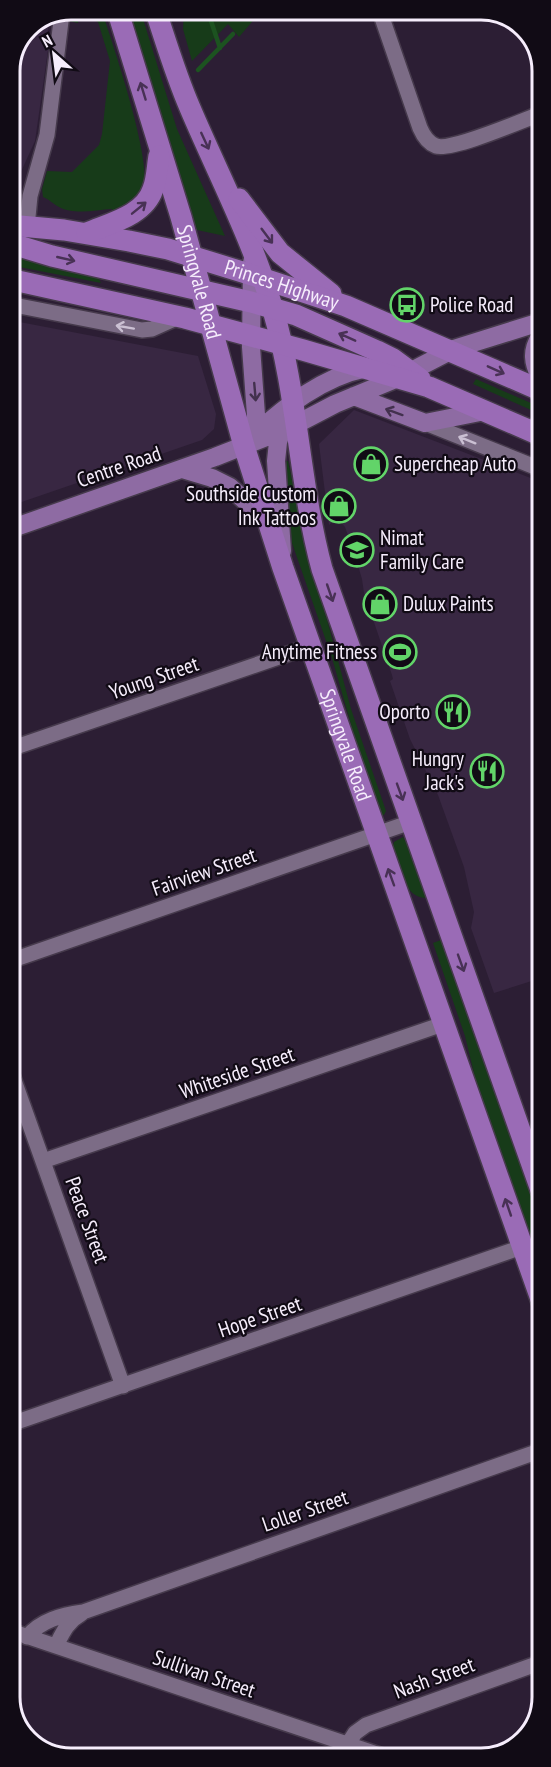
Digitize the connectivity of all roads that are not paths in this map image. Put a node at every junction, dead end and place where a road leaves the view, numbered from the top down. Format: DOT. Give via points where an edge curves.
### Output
graph roads {
  1 [pos="61,20"];
  2 [pos="120,20"];
  3 [pos="159,20"];
  4 [pos="383,20"];
  5 [pos="532,117"];
  6 [pos="160,147"];
  7 [pos="219,172"];
  8 [pos="20,221"];
  9 [pos="20,226"];
  10 [pos="87,233"];
  11 [pos="20,246"];
  12 [pos="192,256"];
  13 [pos="257,277"];
  14 [pos="20,281"];
  15 [pos="201,291"];
  16 [pos="251,302"];
  17 [pos="20,306"];
  18 [pos="346,306"];
  19 [pos="273,308"];
  20 [pos="181,316"];
  21 [pos="210,324"];
  22 [pos="532,325"];
  23 [pos="251,335"];
  24 [pos="282,344"];
  25 [pos="450,351"];
  26 [pos="364,368"];
  27 [pos="402,370"];
  28 [pos="532,387"];
  29 [pos="354,396"];
  30 [pos="294,403"];
  31 [pos="485,411"];
  32 [pos="423,422"];
  33 [pos="289,428"];
  34 [pos="532,432"];
  35 [pos="243,446"];
  36 [pos="532,466"];
  37 [pos="182,469"];
  38 [pos="268,522"];
  39 [pos="20,526"];
  40 [pos="283,568"];
  41 [pos="311,646"];
  42 [pos="20,746"];
  43 [pos="411,822"];
  44 [pos="376,834"];
  45 [pos="20,958"];
  46 [pos="443,1024"];
  47 [pos="20,1097"];
  48 [pos="43,1161"];
  49 [pos="532,1165"];
  50 [pos="522,1247"];
  51 [pos="532,1274"];
  52 [pos="123,1386"];
  53 [pos="20,1421"];
  54 [pos="532,1454"];
  55 [pos="83,1612"];
  56 [pos="20,1634"];
  57 [pos="27,1637"];
  58 [pos="56,1646"];
  59 [pos="532,1666"];
  60 [pos="348,1744"];
  61 [pos="359,1748"];
  1 -- 8 [label="street" via="46,143"];
  6 -- 2 [label="highway, Springvale Road, one-way"];
  3 -- 7 [label="highway, Springvale Road, one-way" via="183,90"];
  4 -- 5 [label="street" via="420,128 436,146 453,146"];
  10 -- 6 [label="highway, one-way" via="143,206 153,188"];
  6 -- 12 [label="highway, Springvale Road"];
  7 -- 13 [label="highway, Springvale Road" via="252,253"];
  7 -- 18 [label="highway, one-way" via="280,253"];
  9 -- 10 [label="highway, Princes Highway"];
  10 -- 12 [label="highway, Princes Highway"];
  11 -- 15 [label="highway, Princes Highway, one-way"];
  12 -- 13 [label="highway, Princes Highway"];
  12 -- 15 [label="highway, Springvale Road"];
  13 -- 16 [label="main road"];
  13 -- 18 [label="highway, Princes Highway"];
  13 -- 19 [label="highway, Springvale Road"];
  14 -- 20 [label="highway, Princes Highway"];
  15 -- 16 [label="highway, Princes Highway"];
  15 -- 21 [label="highway, Springvale Road"];
  16 -- 19 [label="highway, Princes Highway"];
  16 -- 23 [label="main road"];
  20 -- 17 [label="street, one-way" via="152,329 138,329"];
  18 -- 25 [label="highway, Princes Highway"];
  19 -- 24 [label="highway, Springvale Road"];
  27 -- 19 [label="highway, Princes Highway, one-way" via="377,351"];
  20 -- 21 [label="highway, Princes Highway"];
  21 -- 23 [label="highway, Princes Highway"];
  21 -- 35 [label="highway, Springvale Road"];
  22 -- 25 [label="main road"];
  23 -- 24 [label="highway, Princes Highway"];
  23 -- 35 [label="main road, one-way" via="256,415"];
  24 -- 26 [label="highway, Princes Highway"];
  24 -- 30 [label="highway, Springvale Road"];
  25 -- 27 [label="main road"];
  25 -- 28 [label="highway, Princes Highway, one-way"];
  26 -- 27 [label="highway, Princes Highway"];
  26 -- 30 [label="main road, Centre Road" via="330,380"];
  27 -- 29 [label="main road, Centre Road"];
  27 -- 31 [label="highway, Princes Highway" via="429,387"];
  32 -- 29 [label="main road, one-way"];
  29 -- 33 [label="main road, Centre Road"];
  30 -- 33 [label="highway, Springvale Road"];
  30 -- 35 [label="main road, Centre Road"];
  31 -- 32 [label="main road"];
  31 -- 34 [label="highway, Princes Highway"];
  36 -- 32 [label="street, one-way"];
  33 -- 35 [label="main road, Centre Road"];
  33 -- 40 [label="main road" via="276,460"];
  33 -- 43 [label="highway, Springvale Road, one-way" via="322,569"];
  35 -- 37 [label="main road, Centre Road"];
  35 -- 38 [label="highway, Springvale Road"];
  37 -- 38 [label="main road" via="230,487"];
  37 -- 39 [label="main road, Centre Road"];
  38 -- 40 [label="highway, Springvale Road"];
  40 -- 41 [label="highway, Springvale Road"];
  41 -- 42 [label="street, Young Street"];
  41 -- 44 [label="highway, Springvale Road"];
  43 -- 44 [label="street, Fairview Street"];
  43 -- 49 [label="highway, Springvale Road, one-way"];
  44 -- 45 [label="street, Fairview Street"];
  46 -- 44 [label="highway, Springvale Road, one-way"];
  46 -- 48 [label="street, Whiteside Street"];
  50 -- 46 [label="highway, Springvale Road, one-way"];
  47 -- 48 [label="street, Peace Street"];
  48 -- 52 [label="street, Peace Street"];
  50 -- 51 [label="highway, Springvale Road"];
  50 -- 52 [label="street, Hope Street"];
  52 -- 53 [label="street, Hope Street"];
  54 -- 55 [label="street, Loller Street"];
  55 -- 57 [label="street, Loller Street" via="44,1623"];
  55 -- 58 [label="street, Loller Street" via="66,1626"];
  56 -- 57 [label="street, Sullivan Street"];
  57 -- 58 [label="street, Sullivan Street"];
  58 -- 60 [label="street, Sullivan Street"];
  59 -- 60 [label="street, Nash Street" via="366,1725"];
  60 -- 61 [label="street, Sullivan Street"];
}
